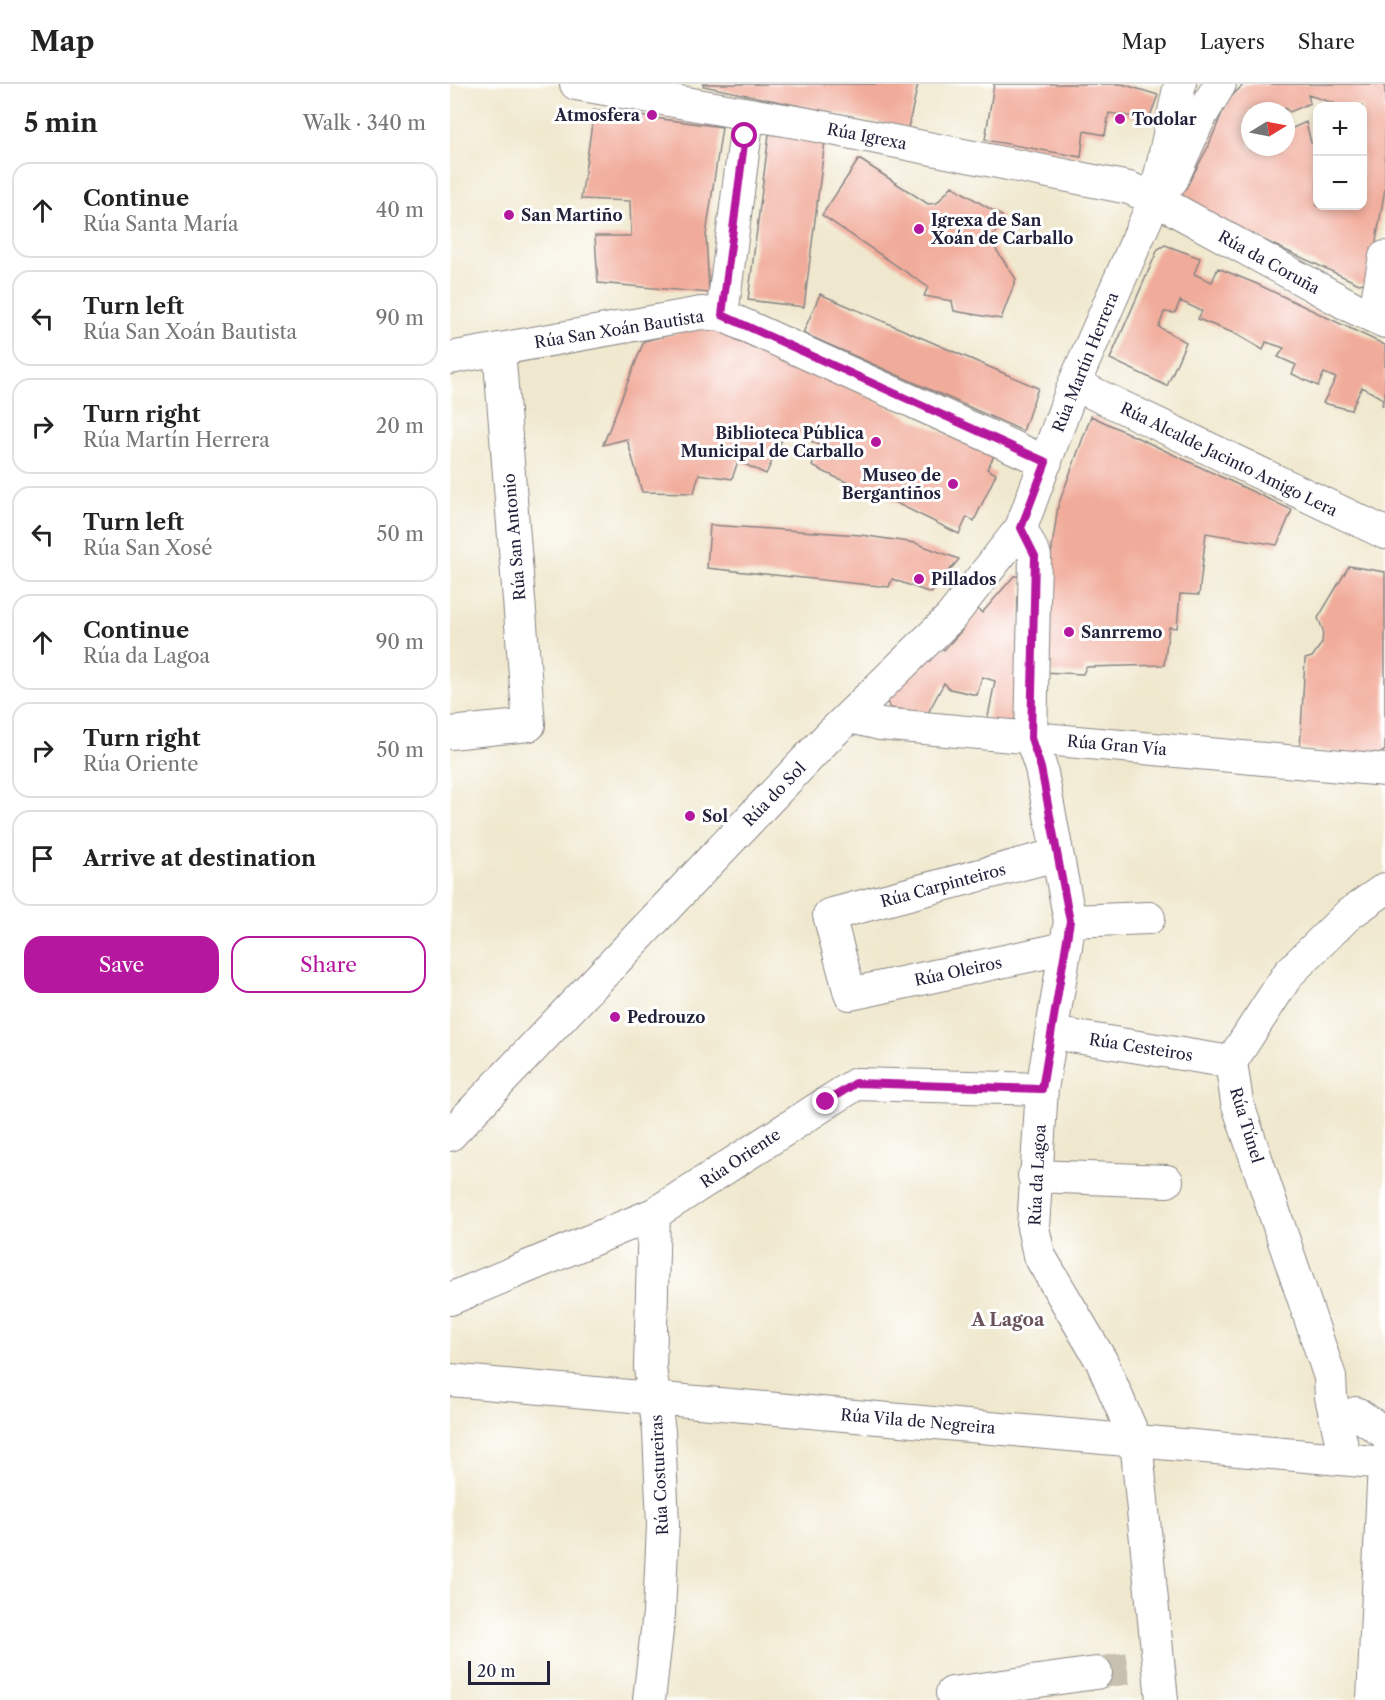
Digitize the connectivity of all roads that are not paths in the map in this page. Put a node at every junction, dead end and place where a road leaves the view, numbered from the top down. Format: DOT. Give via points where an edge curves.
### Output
graph roads {
  1 [pos="576,84"];
  2 [pos="1180,84"];
  3 [pos="1220,84"];
  4 [pos="748,115"];
  5 [pos="1155,199"];
  6 [pos="1385,257"];
  7 [pos="722,315"];
  8 [pos="1379,320"];
  9 [pos="499,349"];
  10 [pos="450,358"];
  11 [pos="1074,384"];
  12 [pos="1046,462"];
  13 [pos="1021,528"];
  14 [pos="1385,533"];
  15 [pos="850,717"];
  16 [pos="450,733"];
  17 [pos="1031,738"];
  18 [pos="1385,770"];
  19 [pos="1056,855"];
  20 [pos="1385,889"];
  21 [pos="1149,918"];
  22 [pos="1068,934"];
  23 [pos="850,994"];
  24 [pos="1052,1033"];
  25 [pos="1231,1062"];
  26 [pos="1042,1089"];
  27 [pos="450,1135"];
  28 [pos="1034,1176"];
  29 [pos="1167,1181"];
  30 [pos="654,1214"];
  31 [pos="450,1299"];
  32 [pos="450,1380"];
  33 [pos="1339,1396"];
  34 [pos="654,1399"];
  35 [pos="1385,1433"];
  36 [pos="1136,1441"];
  37 [pos="1296,1455"];
  38 [pos="1369,1461"];
  39 [pos="1096,1672"];
  40 [pos="952,1693"];
  41 [pos="649,1700"];
  42 [pos="1162,1700"];
  43 [pos="1373,1700"];
  1 -- 4 [label="street, Rúa Igrexa"];
  2 -- 5 [label="street"];
  3 -- 5 [label="street" via="1199,119 1175,176"];
  4 -- 5 [label="street, Rúa Igrexa" via="1129,188"];
  4 -- 7 [label="street"];
  5 -- 8 [label="street, Rúa da Coruña"];
  5 -- 11 [label="street, Rúa Martín Herrera"];
  6 -- 8 [label="street"];
  7 -- 9 [label="street, Rúa San Xoán Bautista" via="701,313"];
  7 -- 12 [label="street, Rúa San Xoán Bautista"];
  9 -- 10 [label="street, Rúa San Xoán Bautista"];
  9 -- 16 [label="street, Rúa San Antonio" via="529,724"];
  11 -- 12 [label="street, Rúa Martín Herrera"];
  11 -- 14 [label="street, Rúa Alcalde Jacinto Amigo Lera"];
  12 -- 13 [label="street, Rúa Martín Herrera"];
  13 -- 15 [label="street, Rúa do Sol" via="950,618"];
  13 -- 17 [label="street, Rúa da Lagoa" via="1035,556"];
  15 -- 17 [label="street, Rúa Gran Vía"];
  15 -- 27 [label="street, Rúa do Sol"];
  17 -- 18 [label="street, Rúa Gran Vía"];
  17 -- 19 [label="street, Rúa da Lagoa" via="1041,768"];
  19 -- 22 [label="street, Rúa da Lagoa"];
  19 -- 23 [label="street, Rúa Carpinteiros" via="829,915"];
  20 -- 25 [label="street" via="1349,914 1289,973"];
  21 -- 22 [label="street, Rúa Oleiros"];
  22 -- 23 [label="street, Rúa Oleiros"];
  22 -- 24 [label="street, Rúa da Lagoa"];
  24 -- 25 [label="street, Rúa Cesteiros"];
  24 -- 26 [label="street, Rúa da Lagoa"];
  25 -- 33 [label="street, Rúa Túnel" via="1237,1102"];
  26 -- 28 [label="street, Rúa da Lagoa"];
  26 -- 30 [label="street, Rúa Oriente" via="856,1083"];
  28 -- 29 [label="street"];
  28 -- 36 [label="street, Rúa da Lagoa" via="1033,1227 1039,1255 1102,1362"];
  30 -- 31 [label="street, Rúa Oriente"];
  30 -- 34 [label="street, Rúa Costureiras" via="650,1368"];
  32 -- 34 [label="street, Rúa Vila de Negreira"];
  33 -- 35 [label="street"];
  33 -- 37 [label="street" via="1311,1441"];
  33 -- 38 [label="street, Rúa Túnel"];
  34 -- 36 [label="street, Rúa Vila de Negreira"];
  34 -- 41 [label="street, Rúa Costureiras" via="660,1431 663,1525 659,1613"];
  36 -- 37 [label="street, Rúa Vila de Negreira"];
  36 -- 42 [label="street, Rúa da Lagoa"];
  37 -- 38 [label="street, Rúa Vila de Negreira"];
  38 -- 43 [label="street, Rúa Túnel"];
  39 -- 40 [label="street"];
}
